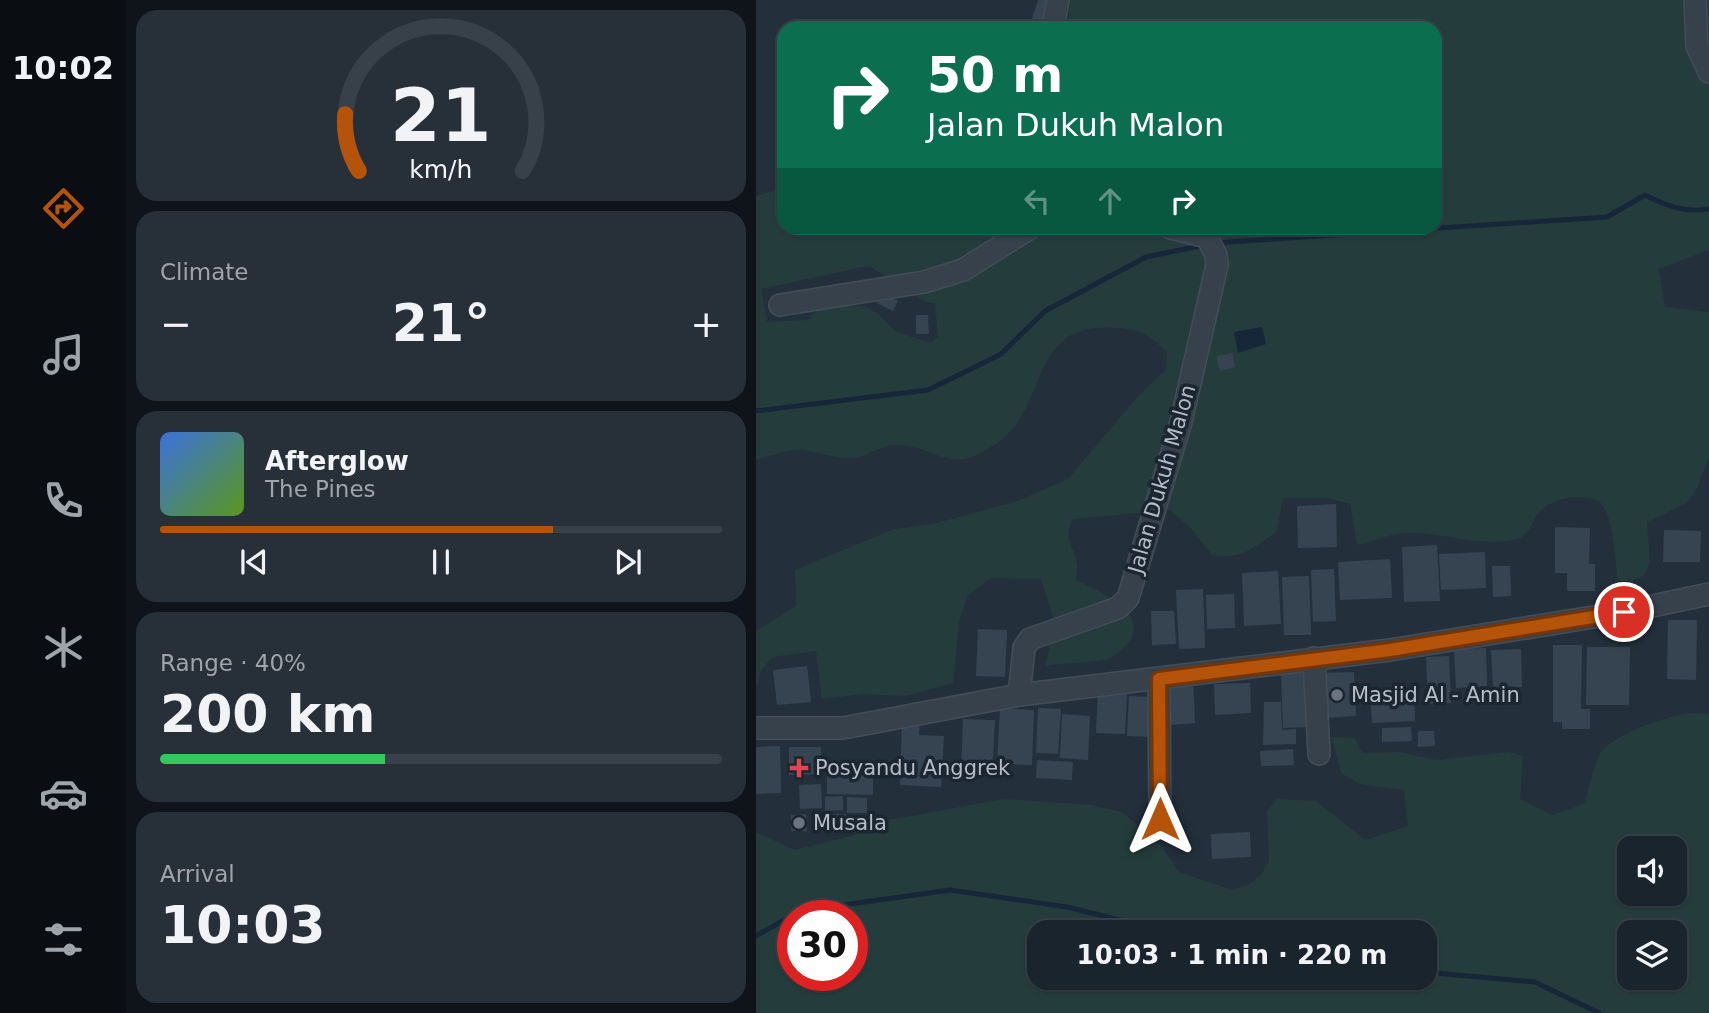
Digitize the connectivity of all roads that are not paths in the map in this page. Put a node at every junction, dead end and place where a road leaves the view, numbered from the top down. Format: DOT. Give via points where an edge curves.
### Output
graph roads {
  1 [pos="1058,0"];
  2 [pos="1695,0"];
  3 [pos="1054,21"];
  4 [pos="1709,72"];
  5 [pos="1019,235"];
  6 [pos="1187,235"];
  7 [pos="780,305"];
  8 [pos="1709,594"];
  9 [pos="1314,658"];
  10 [pos="1159,679"];
  11 [pos="1019,695"];
  12 [pos="756,728"];
  13 [pos="1319,754"];
  14 [pos="1160,819"];
  1 -- 3 [label="street"];
  2 -- 4 [label="street" via="1697,46"];
  5 -- 7 [label="street" via="962,270 924,282"];
  6 -- 11 [label="street, Jalan Dukuh Malon" via="1212,246 1217,265 1181,422 1128,598 1118,608 1030,639 1024,648"];
  8 -- 9 [label="street" via="1390,650"];
  9 -- 10 [label="street"];
  9 -- 13 [label="street"];
  10 -- 11 [label="street"];
  10 -- 14 [label="street"];
  11 -- 12 [label="street" via="844,728"];
}
